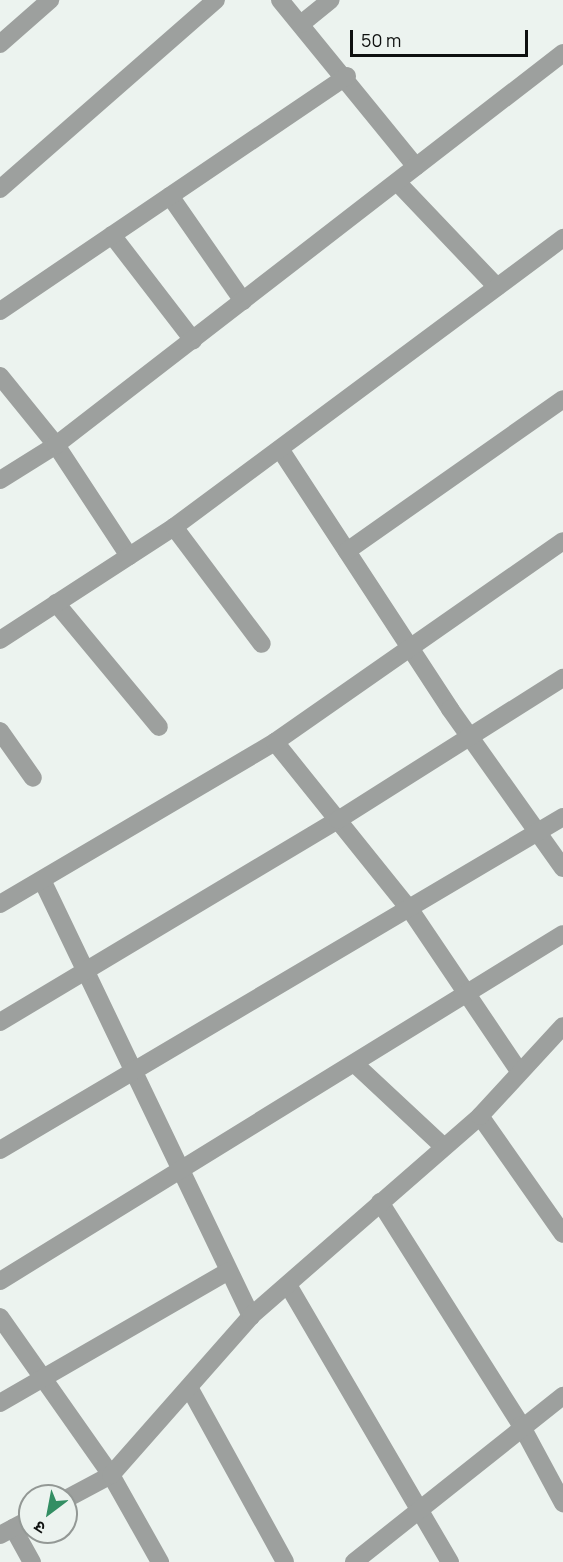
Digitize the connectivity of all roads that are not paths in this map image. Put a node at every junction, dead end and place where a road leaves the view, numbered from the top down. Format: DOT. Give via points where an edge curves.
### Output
graph roads {
  1 [pos="50,0"];
  2 [pos="216,0"];
  3 [pos="279,0"];
  4 [pos="331,0"];
  5 [pos="301,24"];
  6 [pos="0,44"];
  7 [pos="563,53"];
  8 [pos="347,76"];
  9 [pos="416,167"];
  10 [pos="397,182"];
  11 [pos="0,189"];
  12 [pos="170,196"];
  13 [pos="112,235"];
  14 [pos="563,238"];
  15 [pos="497,287"];
  16 [pos="243,301"];
  17 [pos="0,311"];
  18 [pos="193,340"];
  19 [pos="0,376"];
  20 [pos="563,399"];
  21 [pos="56,445"];
  22 [pos="280,449"];
  23 [pos="0,480"];
  24 [pos="174,527"];
  25 [pos="563,541"];
  26 [pos="347,551"];
  27 [pos="129,556"];
  28 [pos="56,603"];
  29 [pos="0,640"];
  30 [pos="262,644"];
  31 [pos="408,645"];
  32 [pos="563,678"];
  33 [pos="159,727"];
  34 [pos="0,731"];
  35 [pos="470,737"];
  36 [pos="275,742"];
  37 [pos="33,778"];
  38 [pos="563,817"];
  39 [pos="338,820"];
  40 [pos="538,833"];
  41 [pos="563,868"];
  42 [pos="42,880"];
  43 [pos="0,904"];
  44 [pos="411,911"];
  45 [pos="563,934"];
  46 [pos="84,972"];
  47 [pos="468,994"];
  48 [pos="0,1022"];
  49 [pos="563,1026"];
  50 [pos="356,1065"];
  51 [pos="519,1071"];
  52 [pos="138,1072"];
  53 [pos="480,1116"];
  54 [pos="444,1147"];
  55 [pos="0,1150"];
  56 [pos="184,1172"];
  57 [pos="380,1202"];
  58 [pos="563,1234"];
  59 [pos="229,1271"];
  60 [pos="0,1281"];
  61 [pos="288,1284"];
  62 [pos="251,1316"];
  63 [pos="0,1317"];
  64 [pos="40,1381"];
  65 [pos="190,1389"];
  66 [pos="563,1396"];
  67 [pos="0,1403"];
  68 [pos="521,1425"];
  69 [pos="111,1474"];
  70 [pos="78,1492"];
  71 [pos="563,1503"];
  72 [pos="420,1511"];
  73 [pos="7,1531"];
  74 [pos="32,1562"];
  75 [pos="160,1562"];
  76 [pos="285,1562"];
  77 [pos="354,1562"];
  78 [pos="450,1562"];
  1 -- 6 [label="street"];
  2 -- 11 [label="street"];
  3 -- 5 [label="street"];
  4 -- 5 [label="street"];
  5 -- 8 [label="street"];
  7 -- 9 [label="street"];
  8 -- 9 [label="street"];
  8 -- 12 [label="street"];
  9 -- 10 [label="street"];
  10 -- 15 [label="street"];
  10 -- 16 [label="street"];
  12 -- 13 [label="street"];
  12 -- 16 [label="street"];
  13 -- 17 [label="street"];
  13 -- 18 [label="street"];
  14 -- 15 [label="street"];
  15 -- 22 [label="street"];
  16 -- 18 [label="street"];
  18 -- 21 [label="street"];
  19 -- 21 [label="street"];
  20 -- 26 [label="street"];
  21 -- 23 [label="street"];
  21 -- 27 [label="street"];
  22 -- 24 [label="street"];
  22 -- 26 [label="street"];
  24 -- 27 [label="street"];
  24 -- 30 [label="street"];
  25 -- 31 [label="street"];
  26 -- 31 [label="street"];
  27 -- 28 [label="street"];
  28 -- 29 [label="street"];
  28 -- 33 [label="street"];
  31 -- 35 [label="street"];
  31 -- 36 [label="street"];
  32 -- 35 [label="street"];
  34 -- 37 [label="street"];
  35 -- 39 [label="street"];
  35 -- 40 [label="street"];
  36 -- 39 [label="street"];
  36 -- 42 [label="street"];
  38 -- 40 [label="street"];
  39 -- 44 [label="street"];
  39 -- 46 [label="street"];
  40 -- 41 [label="street"];
  40 -- 44 [label="street"];
  42 -- 43 [label="street"];
  42 -- 46 [label="street"];
  44 -- 47 [label="street"];
  44 -- 52 [label="street"];
  45 -- 47 [label="street"];
  46 -- 48 [label="street"];
  46 -- 52 [label="street"];
  47 -- 50 [label="street"];
  47 -- 51 [label="street"];
  49 -- 51 [label="street"];
  50 -- 54 [label="street"];
  50 -- 56 [label="street"];
  51 -- 53 [label="street"];
  52 -- 55 [label="street"];
  52 -- 56 [label="street"];
  53 -- 54 [label="street"];
  53 -- 58 [label="street"];
  54 -- 57 [label="street"];
  56 -- 59 [label="street"];
  56 -- 60 [label="street"];
  57 -- 61 [label="street"];
  57 -- 68 [label="street"];
  59 -- 62 [label="street"];
  59 -- 64 [label="street"];
  61 -- 62 [label="street"];
  61 -- 72 [label="street"];
  62 -- 65 [label="street"];
  63 -- 64 [label="street"];
  64 -- 67 [label="street"];
  64 -- 69 [label="street"];
  65 -- 69 [label="street"];
  65 -- 76 [label="street"];
  66 -- 68 [label="street"];
  68 -- 71 [label="street"];
  68 -- 72 [label="street"];
  69 -- 70 [label="street"];
  69 -- 75 [label="street"];
  72 -- 77 [label="street"];
  72 -- 78 [label="street"];
  73 -- 74 [label="street"];
}
